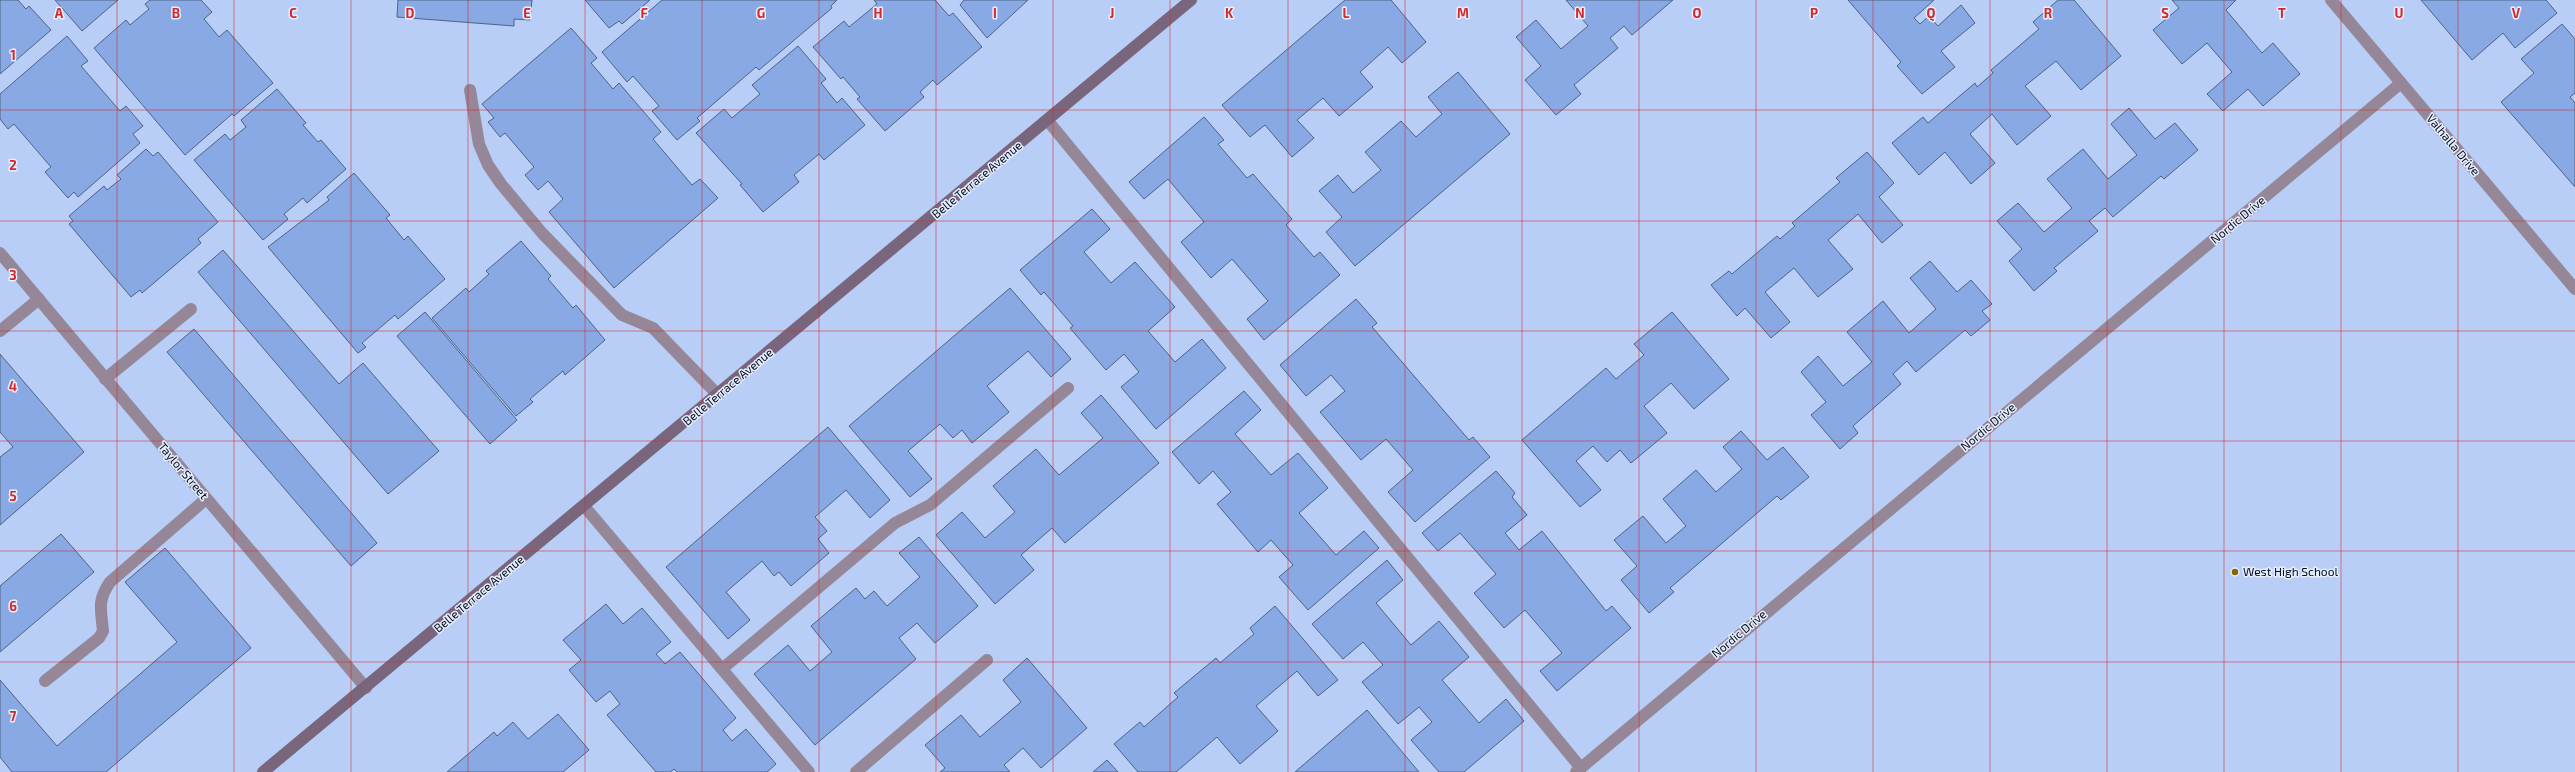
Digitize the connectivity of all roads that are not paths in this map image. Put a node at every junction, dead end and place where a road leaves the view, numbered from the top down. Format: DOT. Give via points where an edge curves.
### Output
graph roads {
  1 [pos="1191,0"];
  2 [pos="2331,0"];
  3 [pos="2401,83"];
  4 [pos="470,90"];
  5 [pos="1048,121"];
  6 [pos="0,253"];
  7 [pos="2575,289"];
  8 [pos="39,299"];
  9 [pos="191,309"];
  10 [pos="0,331"];
  11 [pos="105,378"];
  12 [pos="1068,388"];
  13 [pos="718,395"];
  14 [pos="206,499"];
  15 [pos="584,506"];
  16 [pos="987,660"];
  17 [pos="722,669"];
  18 [pos="45,680"];
  19 [pos="366,688"];
  20 [pos="1579,770"];
  21 [pos="263,772"];
  22 [pos="809,772"];
  23 [pos="856,772"];
  1 -- 5 [label="street, Belle Terrace Avenue"];
  2 -- 3 [label="street, Valhalla Drive"];
  3 -- 7 [label="street, Valhalla Drive"];
  3 -- 20 [label="street, Nordic Drive"];
  4 -- 13 [label="street" via="479,144 501,184 542,233 622,314 653,328"];
  5 -- 13 [label="street, Belle Terrace Avenue"];
  5 -- 20 [label="street"];
  6 -- 8 [label="street, Taylor Street"];
  8 -- 10 [label="street"];
  8 -- 11 [label="street, Taylor Street"];
  9 -- 11 [label="street"];
  11 -- 14 [label="street, Taylor Street"];
  12 -- 17 [label="street" via="930,505 895,523"];
  13 -- 15 [label="street, Belle Terrace Avenue"];
  14 -- 18 [label="street" via="110,582 102,594 100,607 104,631 99,638"];
  14 -- 19 [label="street, Taylor Street"];
  15 -- 17 [label="street"];
  15 -- 19 [label="street, Belle Terrace Avenue"];
  16 -- 23 [label="street"];
  17 -- 22 [label="street"];
  19 -- 21 [label="street, Belle Terrace Avenue"];
}
